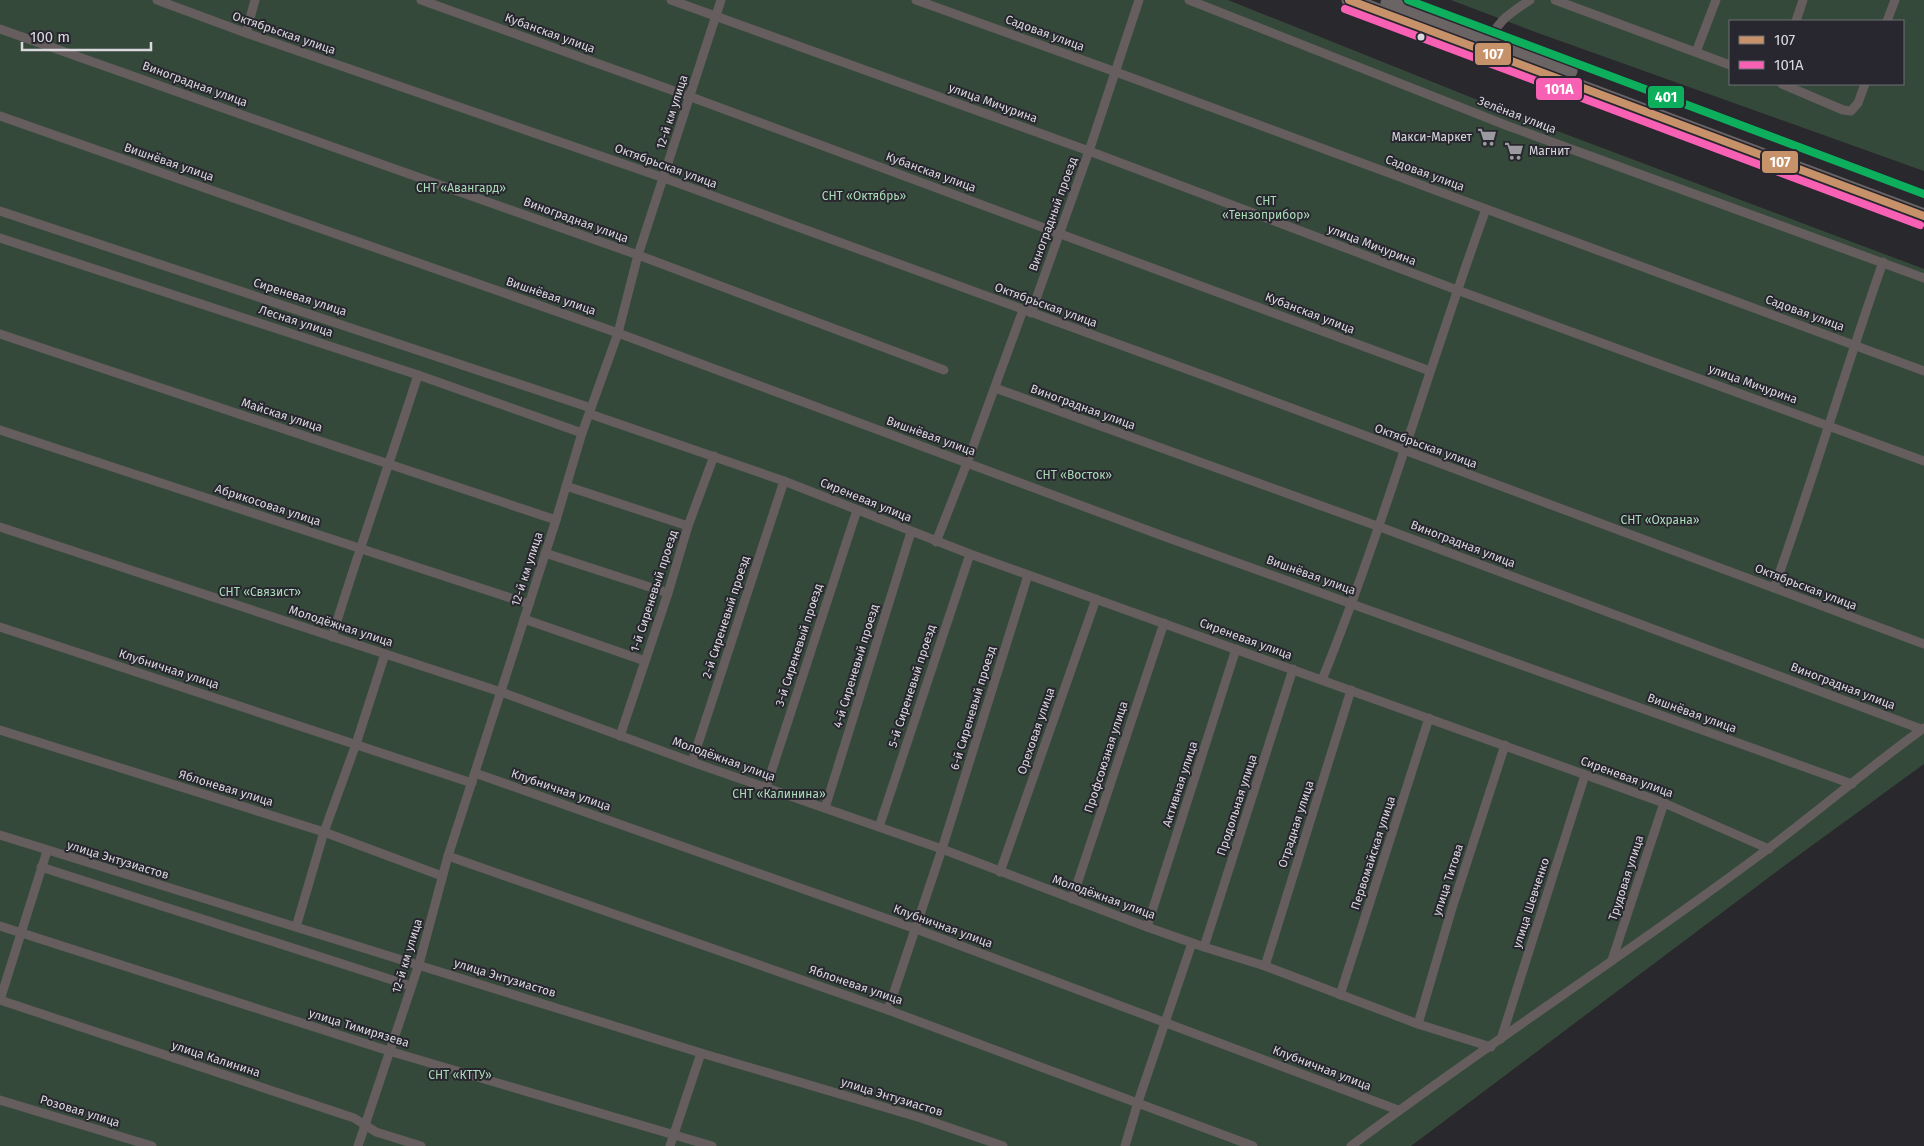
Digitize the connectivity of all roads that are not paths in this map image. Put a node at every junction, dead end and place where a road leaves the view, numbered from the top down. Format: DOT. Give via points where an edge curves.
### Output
graph roads {
  1 [pos="156,0"];
  2 [pos="255,0"];
  3 [pos="421,0"];
  4 [pos="671,0"];
  5 [pos="721,0"];
  6 [pos="916,0"];
  7 [pos="1140,0"];
  8 [pos="1188,0"];
  9 [pos="1349,0"];
  10 [pos="1380,0"];
  11 [pos="1513,0"];
  12 [pos="1555,0"];
  13 [pos="1716,0"];
  14 [pos="1803,0"];
  15 [pos="1895,0"];
  16 [pos="1526,2"];
  17 [pos="716,16"];
  18 [pos="1796,20"];
  19 [pos="1887,20"];
  20 [pos="0,29"];
  21 [pos="246,33"];
  22 [pos="1492,48"];
  23 [pos="1696,52"];
  24 [pos="1729,65"];
  25 [pos="1116,72"];
  26 [pos="1784,85"];
  27 [pos="1865,85"];
  28 [pos="691,97"];
  29 [pos="0,116"];
  30 [pos="1089,151"];
  31 [pos="664,178"];
  32 [pos="1924,205"];
  33 [pos="1486,210"];
  34 [pos="0,211"];
  35 [pos="1924,216"];
  36 [pos="1059,232"];
  37 [pos="0,238"];
  38 [pos="638,255"];
  39 [pos="1883,262"];
  40 [pos="1924,278"];
  41 [pos="1457,290"];
  42 [pos="1027,312"];
  43 [pos="618,333"];
  44 [pos="0,334"];
  45 [pos="1854,345"];
  46 [pos="944,370"];
  47 [pos="1924,371"];
  48 [pos="1430,372"];
  49 [pos="418,374"];
  50 [pos="995,388"];
  51 [pos="591,411"];
  52 [pos="1829,425"];
  53 [pos="0,430"];
  54 [pos="582,433"];
  55 [pos="1404,451"];
  56 [pos="714,456"];
  57 [pos="1924,461"];
  58 [pos="967,463"];
  59 [pos="390,464"];
  60 [pos="784,481"];
  61 [pos="566,486"];
  62 [pos="857,510"];
  63 [pos="556,520"];
  64 [pos="688,526"];
  65 [pos="1380,526"];
  66 [pos="0,527"];
  67 [pos="911,532"];
  68 [pos="936,542"];
  69 [pos="359,548"];
  70 [pos="545,553"];
  71 [pos="970,554"];
  72 [pos="1028,575"];
  73 [pos="1774,588"];
  74 [pos="668,593"];
  75 [pos="1096,599"];
  76 [pos="529,604"];
  77 [pos="1353,604"];
  78 [pos="524,619"];
  79 [pos="1164,623"];
  80 [pos="0,627"];
  81 [pos="332,637"];
  82 [pos="1924,644"];
  83 [pos="1236,649"];
  84 [pos="385,654"];
  85 [pos="645,661"];
  86 [pos="1293,670"];
  87 [pos="1322,680"];
  88 [pos="1351,690"];
  89 [pos="501,692"];
  90 [pos="1429,718"];
  91 [pos="1923,728"];
  92 [pos="0,730"];
  93 [pos="620,736"];
  94 [pos="356,744"];
  95 [pos="1505,745"];
  96 [pos="692,762"];
  97 [pos="475,773"];
  98 [pos="1585,774"];
  99 [pos="472,783"];
  100 [pos="1852,784"];
  101 [pos="766,788"];
  102 [pos="1664,803"];
  103 [pos="825,808"];
  104 [pos="879,827"];
  105 [pos="324,832"];
  106 [pos="0,835"];
  107 [pos="1769,848"];
  108 [pos="942,849"];
  109 [pos="47,851"];
  110 [pos="448,856"];
  111 [pos="42,867"];
  112 [pos="1000,872"];
  113 [pos="442,876"];
  114 [pos="1072,899"];
  115 [pos="0,926"];
  116 [pos="296,927"];
  117 [pos="1147,927"];
  118 [pos="916,929"];
  119 [pos="21,933"];
  120 [pos="1192,942"];
  121 [pos="1204,947"];
  122 [pos="1612,960"];
  123 [pos="419,964"];
  124 [pos="1264,966"];
  125 [pos="411,986"];
  126 [pos="1340,995"];
  127 [pos="0,1000"];
  128 [pos="888,1010"];
  129 [pos="1166,1022"];
  130 [pos="1418,1024"];
  131 [pos="1500,1039"];
  132 [pos="1491,1047"];
  133 [pos="389,1051"];
  134 [pos="701,1053"];
  135 [pos="0,1100"];
  136 [pos="1138,1102"];
  137 [pos="1398,1110"];
  138 [pos="365,1125"];
  139 [pos="674,1134"];
  140 [pos="152,1146"];
  141 [pos="358,1146"];
  142 [pos="421,1146"];
  143 [pos="670,1146"];
  144 [pos="712,1146"];
  145 [pos="1003,1146"];
  146 [pos="1125,1146"];
  147 [pos="1254,1146"];
  148 [pos="1351,1146"];
  1 -- 21 [label="street, Октябрьская улица"];
  2 -- 21 [label="street"];
  3 -- 28 [label="street, Кубанская улица"];
  4 -- 17 [label="street, улица Мичурина"];
  5 -- 17 [label="street, 12-й км улица"];
  6 -- 25 [label="street, Садовая улица"];
  7 -- 25 [label="street, Виноградный проезд"];
  8 -- 39 [label="street, Зелёная улица" via="1508,126"];
  9 -- 22 [label="highway"];
  10 -- 22 [label="highway"];
  11 -- 16 [label="street"];
  12 -- 23 [label="street"];
  13 -- 23 [label="street"];
  14 -- 18 [label="street"];
  15 -- 19 [label="street"];
  16 -- 22 [label="street" via="1495,30"];
  17 -- 28 [label="street, 12-й км улица"];
  17 -- 30 [label="street, улица Мичурина"];
  20 -- 38 [label="street, Виноградная улица"];
  21 -- 31 [label="street, Октябрьская улица"];
  22 -- 32 [label="highway"];
  22 -- 35 [label="highway"];
  23 -- 24 [label="street"];
  25 -- 30 [label="street, Виноградный проезд"];
  25 -- 33 [label="street, Садовая улица"];
  26 -- 27 [label="street" via="1851,111"];
  28 -- 31 [label="street, 12-й км улица"];
  28 -- 36 [label="street, Кубанская улица"];
  29 -- 43 [label="street, Вишнёвая улица"];
  30 -- 36 [label="street, Виноградный проезд"];
  30 -- 41 [label="street, улица Мичурина"];
  31 -- 38 [label="street, 12-й км улица"];
  31 -- 42 [label="street, Октябрьская улица"];
  33 -- 41 [label="street"];
  33 -- 45 [label="street, Садовая улица"];
  34 -- 51 [label="street, Сиреневая улица"];
  36 -- 42 [label="street, Виноградный проезд"];
  36 -- 48 [label="street, Кубанская улица"];
  37 -- 49 [label="street, Лесная улица"];
  38 -- 43 [label="street, 12-й км улица"];
  38 -- 46 [label="street, Виноградная улица"];
  39 -- 40 [label="street, Зелёная улица"];
  39 -- 45 [label="street"];
  41 -- 48 [label="street"];
  41 -- 52 [label="street, улица Мичурина"];
  42 -- 50 [label="street, Виноградный проезд"];
  42 -- 55 [label="street, Октябрьская улица"];
  43 -- 51 [label="street, 12-й км улица"];
  43 -- 58 [label="street, Вишнёвая улица"];
  44 -- 59 [label="street, Майская улица"];
  45 -- 47 [label="street, Садовая улица"];
  45 -- 52 [label="street"];
  48 -- 55 [label="street"];
  49 -- 54 [label="street, Лесная улица"];
  49 -- 59 [label="street"];
  50 -- 58 [label="street, Виноградный проезд"];
  50 -- 65 [label="street, Виноградная улица"];
  51 -- 54 [label="street, 12-й км улица"];
  51 -- 56 [label="street, Сиреневая улица"];
  52 -- 57 [label="street, улица Мичурина"];
  52 -- 73 [label="street" via="1804,507"];
  53 -- 69 [label="street, Абрикосовая улица"];
  54 -- 61 [label="street, 12-й км улица"];
  55 -- 65 [label="street"];
  55 -- 73 [label="street, Октябрьская улица"];
  56 -- 60 [label="street, Сиреневая улица"];
  56 -- 64 [label="street, 1-й Сиреневый проезд"];
  58 -- 68 [label="street, Виноградный проезд"];
  58 -- 77 [label="street, Вишнёвая улица"];
  59 -- 63 [label="street, Майская улица"];
  59 -- 69 [label="street"];
  60 -- 62 [label="street, Сиреневая улица"];
  60 -- 96 [label="street, 2-й Сиреневый проезд"];
  61 -- 63 [label="street, 12-й км улица"];
  61 -- 64 [label="street"];
  62 -- 67 [label="street, Сиреневая улица"];
  62 -- 101 [label="street, 3-й Сиреневый проезд"];
  63 -- 70 [label="street, 12-й км улица"];
  64 -- 74 [label="street, 1-й Сиреневый проезд"];
  65 -- 77 [label="street"];
  65 -- 91 [label="street, Виноградная улица"];
  66 -- 81 [label="street, Молодёжная улица"];
  67 -- 68 [label="street, Сиреневая улица"];
  67 -- 103 [label="street, 4-й Сиреневый проезд"];
  68 -- 71 [label="street, Сиреневая улица"];
  69 -- 76 [label="street, Абрикосовая улица"];
  69 -- 81 [label="street"];
  70 -- 74 [label="street"];
  70 -- 76 [label="street, 12-й км улица"];
  71 -- 72 [label="street, Сиреневая улица"];
  71 -- 104 [label="street, 5-й Сиреневый проезд"];
  72 -- 75 [label="street, Сиреневая улица"];
  72 -- 108 [label="street, 6-й Сиреневый проезд"];
  73 -- 82 [label="street, Октябрьская улица"];
  74 -- 85 [label="street, 1-й Сиреневый проезд"];
  75 -- 79 [label="street, Сиреневая улица"];
  75 -- 112 [label="street, Ореховая улица"];
  76 -- 78 [label="street, 12-й км улица"];
  77 -- 87 [label="street"];
  77 -- 100 [label="street, Вишнёвая улица"];
  78 -- 85 [label="street"];
  78 -- 89 [label="street, 12-й км улица"];
  79 -- 83 [label="street, Сиреневая улица"];
  79 -- 114 [label="street, Профсоюзная улица"];
  80 -- 94 [label="street, Клубничная улица"];
  81 -- 84 [label="street, Молодёжная улица"];
  83 -- 86 [label="street, Сиреневая улица"];
  83 -- 117 [label="street, Активная улица"];
  84 -- 89 [label="street, Молодёжная улица"];
  84 -- 94 [label="street"];
  85 -- 93 [label="street, 1-й Сиреневый проезд"];
  86 -- 87 [label="street, Сиреневая улица"];
  86 -- 121 [label="street, Продольная улица"];
  87 -- 88 [label="street, Сиреневая улица"];
  88 -- 90 [label="street, Сиреневая улица"];
  88 -- 124 [label="street, Отрадная улица"];
  89 -- 93 [label="street, Молодёжная улица"];
  89 -- 97 [label="street, 12-й км улица"];
  90 -- 95 [label="street, Сиреневая улица"];
  90 -- 126 [label="street, Первомайская улица"];
  91 -- 100 [label="street"];
  92 -- 105 [label="street, Яблоневая улица"];
  93 -- 96 [label="street, Молодёжная улица"];
  94 -- 99 [label="street, Клубничная улица"];
  94 -- 105 [label="street"];
  95 -- 98 [label="street, Сиреневая улица"];
  95 -- 130 [label="street, улица Титова"];
  96 -- 101 [label="street, Молодёжная улица"];
  97 -- 99 [label="street, 12-й км улица"];
  97 -- 118 [label="street, Клубничная улица"];
  98 -- 102 [label="street, Сиреневая улица"];
  98 -- 131 [label="street, улица Шевченко"];
  99 -- 110 [label="street, 12-й км улица"];
  100 -- 107 [label="street"];
  101 -- 103 [label="street, Молодёжная улица"];
  102 -- 107 [label="street, Сиреневая улица"];
  102 -- 122 [label="street, Трудовая улица"];
  103 -- 104 [label="street, Молодёжная улица"];
  104 -- 108 [label="street, Молодёжная улица"];
  105 -- 113 [label="street, Яблоневая улица"];
  105 -- 116 [label="street"];
  106 -- 109 [label="street, улица Энтузиастов"];
  107 -- 122 [label="street"];
  108 -- 112 [label="street, Молодёжная улица"];
  108 -- 118 [label="street, 6-й Сиреневый проезд"];
  109 -- 111 [label="street"];
  109 -- 116 [label="street, улица Энтузиастов"];
  110 -- 113 [label="street, 12-й км улица"];
  110 -- 128 [label="street, Яблоневая улица"];
  111 -- 119 [label="street"];
  111 -- 125 [label="street"];
  112 -- 114 [label="street, Молодёжная улица"];
  113 -- 123 [label="street, 12-й км улица"];
  114 -- 117 [label="street, Молодёжная улица"];
  115 -- 119 [label="street, улица Тимирязева"];
  116 -- 123 [label="street, улица Энтузиастов"];
  117 -- 120 [label="street, Молодёжная улица"];
  118 -- 128 [label="street, 6-й Сиреневый проезд"];
  118 -- 129 [label="street, Клубничная улица"];
  119 -- 127 [label="street"];
  119 -- 133 [label="street, улица Тимирязева"];
  120 -- 121 [label="street, Молодёжная улица"];
  120 -- 129 [label="street"];
  121 -- 124 [label="street, Молодёжная улица"];
  122 -- 131 [label="street"];
  123 -- 125 [label="street, 12-й км улица"];
  123 -- 134 [label="street, улица Энтузиастов"];
  124 -- 126 [label="street, Молодёжная улица"];
  125 -- 133 [label="street, 12-й км улица"];
  126 -- 130 [label="street, Молодёжная улица"];
  127 -- 138 [label="street, улица Калинина" via="354,1118"];
  128 -- 136 [label="street, Яблоневая улица"];
  129 -- 136 [label="street"];
  129 -- 137 [label="street, Клубничная улица"];
  130 -- 132 [label="street, Молодёжная улица"];
  131 -- 132 [label="street"];
  132 -- 137 [label="street"];
  133 -- 138 [label="street, 12-й км улица"];
  133 -- 139 [label="street, улица Тимирязева"];
  134 -- 139 [label="street"];
  134 -- 145 [label="street, улица Энтузиастов" via="921,1118"];
  135 -- 140 [label="street, Розовая улица"];
  136 -- 146 [label="street"];
  136 -- 147 [label="street, Яблоневая улица"];
  137 -- 148 [label="street"];
  138 -- 141 [label="street, 12-й км улица"];
  138 -- 142 [label="street, улица Калинина" via="376,1132"];
  139 -- 143 [label="street"];
  139 -- 144 [label="street, улица Тимирязева"];
}
